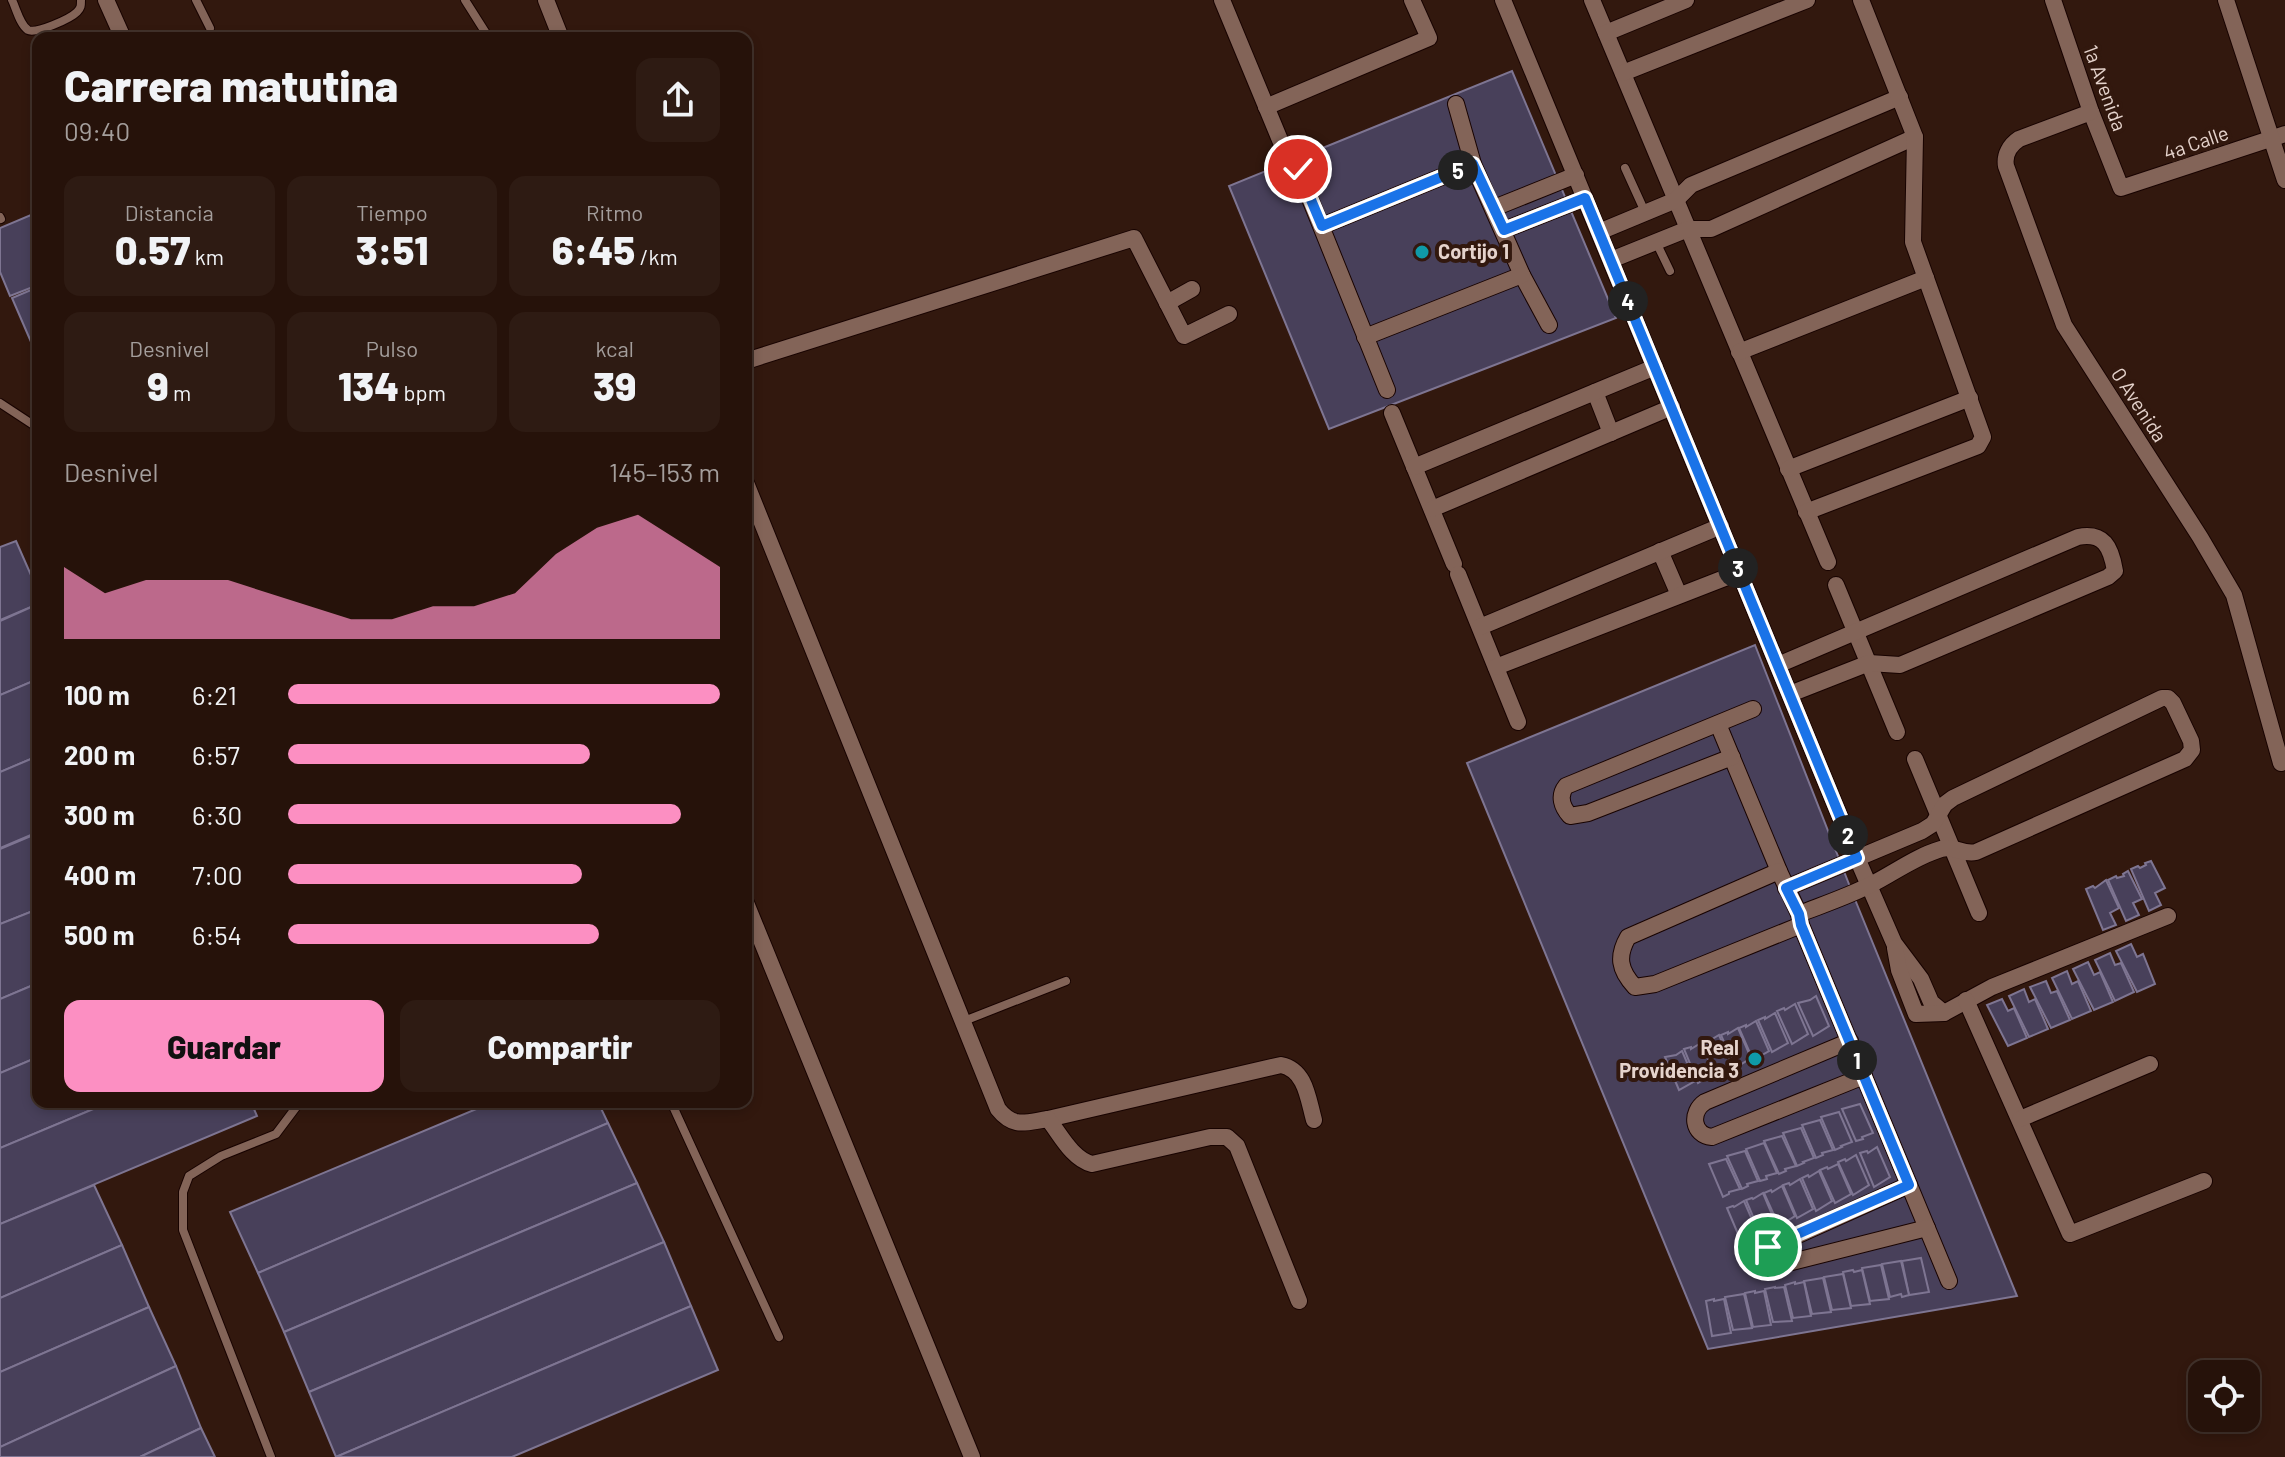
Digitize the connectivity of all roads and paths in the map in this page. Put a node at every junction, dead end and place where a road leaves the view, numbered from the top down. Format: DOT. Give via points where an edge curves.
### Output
graph roads {
  1 [pos="12,0"];
  2 [pos="81,0"];
  3 [pos="106,0"];
  4 [pos="196,0"];
  5 [pos="465,0"];
  6 [pos="546,0"];
  7 [pos="1222,0"];
  8 [pos="1412,0"];
  9 [pos="1503,0"];
  10 [pos="1592,0"];
  11 [pos="1686,0"];
  12 [pos="1807,0"];
  13 [pos="1861,0"];
  14 [pos="2053,0"];
  15 [pos="2226,0"];
  16 [pos="210,28"];
  17 [pos="120,32"];
  18 [pos="485,32"];
  19 [pos="559,32"];
  20 [pos="1606,33"];
  21 [pos="1623,73"];
  22 [pos="1900,97"];
  23 [pos="1456,104"];
  24 [pos="1266,107"];
  25 [pos="2091,112"];
  26 [pos="2278,136"];
  27 [pos="1915,137"];
  28 [pos="1285,152"];
  29 [pos="1473,164"];
  30 [pos="1625,168"];
  31 [pos="1298,169"];
  32 [pos="1576,175"];
  33 [pos="2285,180"];
  34 [pos="2121,188"];
  35 [pos="1585,198"];
  36 [pos="1676,200"];
  37 [pos="1494,208"];
  38 [pos="1645,212"];
  39 [pos="1322,226"];
  40 [pos="1688,229"];
  41 [pos="1504,230"];
  42 [pos="1599,232"];
  43 [pos="1655,241"];
  44 [pos="1611,260"];
  45 [pos="1670,271"];
  46 [pos="1522,275"];
  47 [pos="1926,278"];
  48 [pos="1192,289"];
  49 [pos="1167,303"];
  50 [pos="1229,314"];
  51 [pos="1549,325"];
  52 [pos="1365,337"];
  53 [pos="1739,352"];
  54 [pos="752,359"];
  55 [pos="1655,367"];
  56 [pos="1387,390"];
  57 [pos="1595,392"];
  58 [pos="1970,398"];
  59 [pos="0,403"];
  60 [pos="1672,407"];
  61 [pos="1392,413"];
  62 [pos="32,424"];
  63 [pos="1611,433"];
  64 [pos="1414,467"];
  65 [pos="1788,469"];
  66 [pos="752,498"];
  67 [pos="1432,509"];
  68 [pos="1806,512"];
  69 [pos="1721,526"];
  70 [pos="1660,551"];
  71 [pos="1828,562"];
  72 [pos="1740,572"];
  73 [pos="1836,585"];
  74 [pos="1679,595"];
  75 [pos="1480,627"];
  76 [pos="1856,633"];
  77 [pos="1869,663"];
  78 [pos="1778,665"];
  79 [pos="1496,667"];
  80 [pos="1790,694"];
  81 [pos="1753,709"];
  82 [pos="1518,722"];
  83 [pos="1718,724"];
  84 [pos="1897,732"];
  85 [pos="1732,757"];
  86 [pos="1915,759"];
  87 [pos="2281,763"];
  88 [pos="1939,814"];
  89 [pos="1951,847"];
  90 [pos="1857,858"];
  91 [pos="1779,871"];
  92 [pos="1870,885"];
  93 [pos="1786,888"];
  94 [pos="1979,913"];
  95 [pos="2168,916"];
  96 [pos="752,918"];
  97 [pos="1800,920"];
  98 [pos="1066,981"];
  99 [pos="1966,1000"];
  100 [pos="963,1022"];
  101 [pos="1850,1041"];
  102 [pos="2150,1064"];
  103 [pos="1864,1076"];
  104 [pos="296,1108"];
  105 [pos="674,1108"];
  106 [pos="1048,1119"];
  107 [pos="2020,1119"];
  108 [pos="1314,1120"];
  109 [pos="2204,1181"];
  110 [pos="1909,1185"];
  111 [pos="1927,1228"];
  112 [pos="1949,1281"];
  113 [pos="1299,1301"];
  114 [pos="779,1337"];
  115 [pos="271,1457"];
  116 [pos="972,1457"];
  1 -- 2 [label="lane" via="23,25 37,32 76,13"];
  3 -- 17 [label="street"];
  4 -- 16 [label="lane"];
  5 -- 18 [label="lane"];
  6 -- 19 [label="street"];
  7 -- 24 [label="street"];
  8 -- 24 [label="street" via="1429,38"];
  9 -- 32 [label="street"];
  10 -- 20 [label="street"];
  11 -- 20 [label="street"];
  12 -- 21 [label="street"];
  13 -- 22 [label="street"];
  14 -- 25 [label="street, 1a Avenida"];
  15 -- 26 [label="street"];
  20 -- 21 [label="street"];
  21 -- 36 [label="street"];
  22 -- 27 [label="street"];
  22 -- 36 [label="street" via="1691,185"];
  23 -- 29 [label="street"];
  24 -- 28 [label="street"];
  25 -- 34 [label="street, 1a Avenida"];
  25 -- 87 [label="street, 0 Avenida" via="2015,141 2006,166 2064,325 2234,595"];
  26 -- 33 [label="street"];
  26 -- 34 [label="street, 4a Calle"];
  27 -- 40 [label="street" via="1711,229"];
  27 -- 47 [label="street" via="1912,230"];
  29 -- 37 [label="street"];
  29 -- 39 [label="street"];
  30 -- 38 [label="lane"];
  31 -- 39 [label="street"];
  32 -- 35 [label="street"];
  32 -- 37 [label="street"];
  35 -- 41 [label="street"];
  35 -- 42 [label="street"];
  36 -- 38 [label="street"];
  36 -- 40 [label="street"];
  37 -- 41 [label="street"];
  38 -- 42 [label="street"];
  39 -- 52 [label="street"];
  40 -- 43 [label="street"];
  40 -- 53 [label="street"];
  41 -- 46 [label="street"];
  42 -- 44 [label="street"];
  43 -- 44 [label="street"];
  43 -- 45 [label="lane"];
  44 -- 55 [label="street"];
  46 -- 51 [label="street"];
  46 -- 52 [label="street"];
  47 -- 53 [label="street"];
  47 -- 58 [label="street"];
  48 -- 49 [label="street"];
  49 -- 50 [label="street" via="1184,336"];
  49 -- 54 [label="street" via="1134,238"];
  52 -- 56 [label="street"];
  53 -- 65 [label="street"];
  55 -- 57 [label="street"];
  55 -- 60 [label="street"];
  57 -- 63 [label="street"];
  57 -- 64 [label="street"];
  58 -- 65 [label="street"];
  58 -- 68 [label="street" via="1983,437 1978,446"];
  59 -- 62 [label="lane"];
  60 -- 63 [label="street"];
  60 -- 69 [label="street"];
  61 -- 64 [label="street"];
  63 -- 67 [label="street"];
  64 -- 67 [label="street"];
  65 -- 68 [label="street"];
  66 -- 100 [label="street"];
  67 -- 75 [label="street"];
  68 -- 71 [label="street"];
  69 -- 70 [label="street"];
  69 -- 72 [label="street"];
  70 -- 74 [label="street"];
  70 -- 75 [label="street"];
  72 -- 74 [label="street"];
  72 -- 78 [label="street"];
  73 -- 76 [label="street"];
  74 -- 79 [label="street"];
  75 -- 79 [label="street"];
  76 -- 77 [label="street"];
  76 -- 77 [label="street" via="2078,537 2099,537 2106,543 2115,571 2108,577 1900,665"];
  76 -- 78 [label="street"];
  77 -- 80 [label="street"];
  77 -- 84 [label="street"];
  78 -- 80 [label="street"];
  79 -- 82 [label="street"];
  80 -- 90 [label="street"];
  81 -- 83 [label="street"];
  83 -- 85 [label="street"];
  83 -- 85 [label="street" via="1566,786 1564,810 1570,816 1588,813"];
  85 -- 91 [label="street"];
  86 -- 88 [label="street"];
  88 -- 89 [label="street"];
  88 -- 89 [label="street" via="1953,798 2162,698 2173,703 2191,741 2185,759 1976,852"];
  88 -- 90 [label="street" via="1922,831"];
  89 -- 92 [label="street" via="1910,861"];
  89 -- 94 [label="street"];
  90 -- 92 [label="street"];
  90 -- 93 [label="street"];
  91 -- 93 [label="street"];
  91 -- 97 [label="street" via="1628,937 1621,950 1627,978 1635,987 1655,984"];
  92 -- 97 [label="street"];
  92 -- 99 [label="street" via="1894,943 1931,1002 1944,1013"];
  93 -- 97 [label="street"];
  95 -- 99 [label="street"];
  96 -- 116 [label="street"];
  97 -- 101 [label="street"];
  98 -- 100 [label="lane"];
  99 -- 107 [label="street"];
  100 -- 106 [label="street" via="1005,1118 1019,1124"];
  101 -- 103 [label="street"];
  101 -- 103 [label="street" via="1705,1102 1698,1107 1695,1123 1699,1132 1712,1137"];
  102 -- 107 [label="street"];
  103 -- 110 [label="street"];
  104 -- 115 [label="lane" via="276,1134 221,1156 189,1176 183,1192 183,1230"];
  105 -- 114 [label="lane"];
  106 -- 108 [label="street" via="1281,1065 1301,1076"];
  106 -- 113 [label="street" via="1076,1155 1092,1164 1227,1137 1237,1146"];
  107 -- 109 [label="street" via="2070,1234"];
  110 -- 111 [label="street"];
  110 -- 111 [label="street" via="1758,1253 1755,1264 1772,1267"];
  111 -- 112 [label="street"];
}
